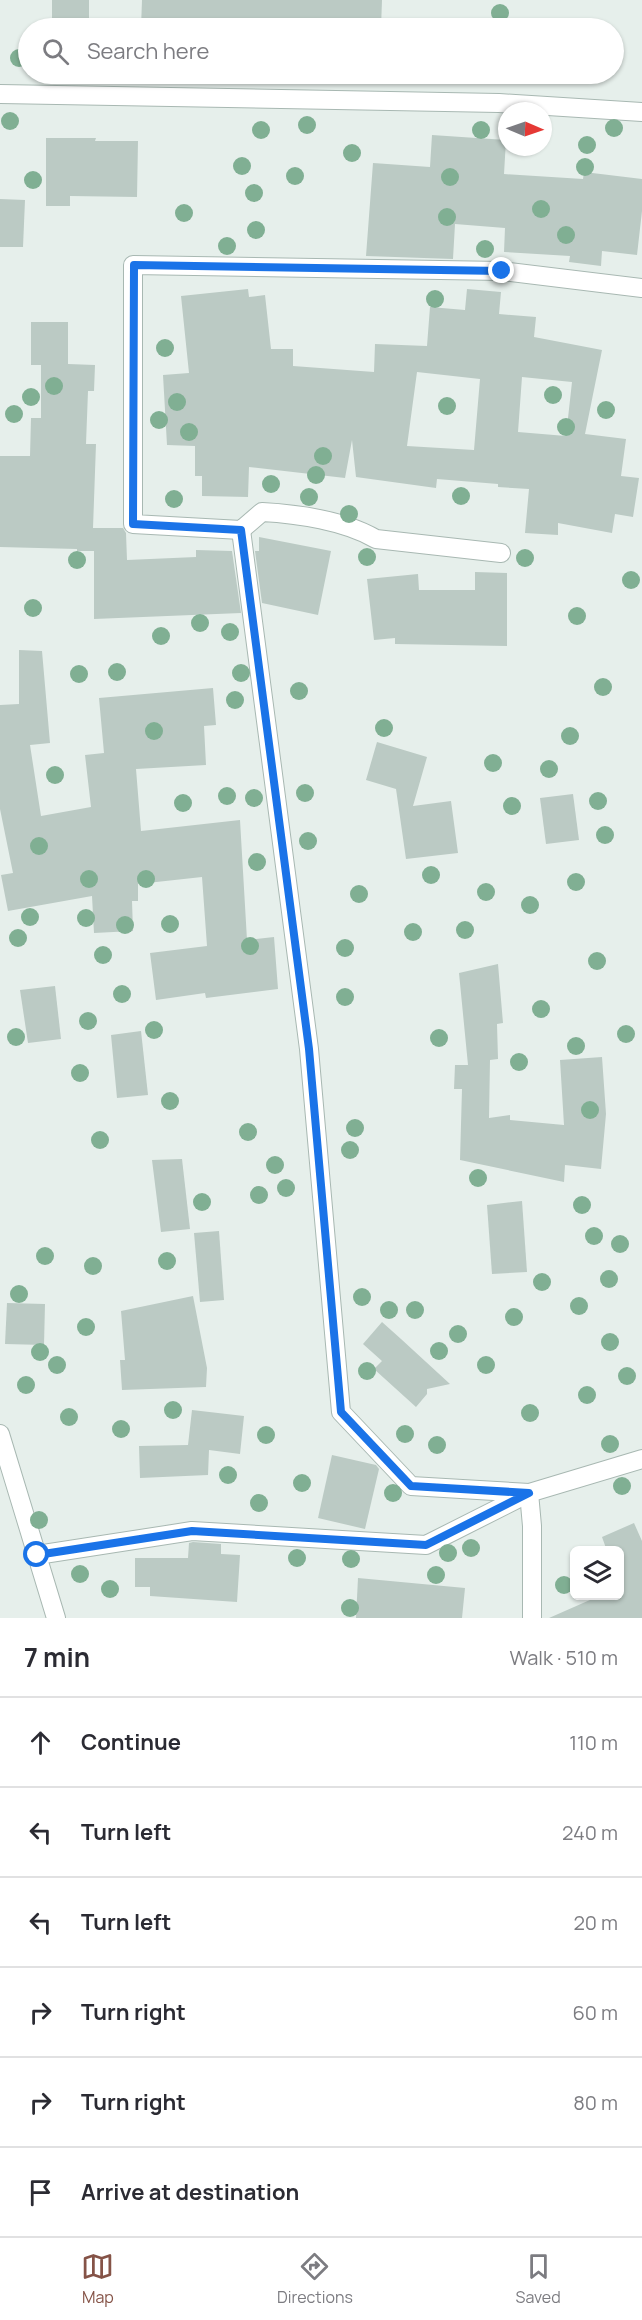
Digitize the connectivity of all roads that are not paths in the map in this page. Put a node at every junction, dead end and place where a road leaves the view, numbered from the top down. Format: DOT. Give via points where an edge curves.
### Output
graph roads {
  1 [pos="0,94"];
  2 [pos="642,112"];
  3 [pos="642,288"];
  4 [pos="241,530"];
  5 [pos="501,553"];
  6 [pos="0,1434"];
  7 [pos="642,1459"];
  8 [pos="529,1493"];
  9 [pos="37,1555"];
  10 [pos="56,1618"];
  11 [pos="532,1618"];
  1 -- 2 [label="street" via="499,103"];
  3 -- 4 [label="street" via="502,271 134,265 133,524"];
  4 -- 5 [label="street" via="262,512 291,514 362,530 376,539"];
  4 -- 8 [label="street" via="309,1049 341,1412 411,1486"];
  6 -- 9 [label="street"];
  7 -- 8 [label="street"];
  8 -- 9 [label="street" via="426,1545 192,1531"];
  8 -- 11 [label="street"];
  9 -- 10 [label="street"];
}
